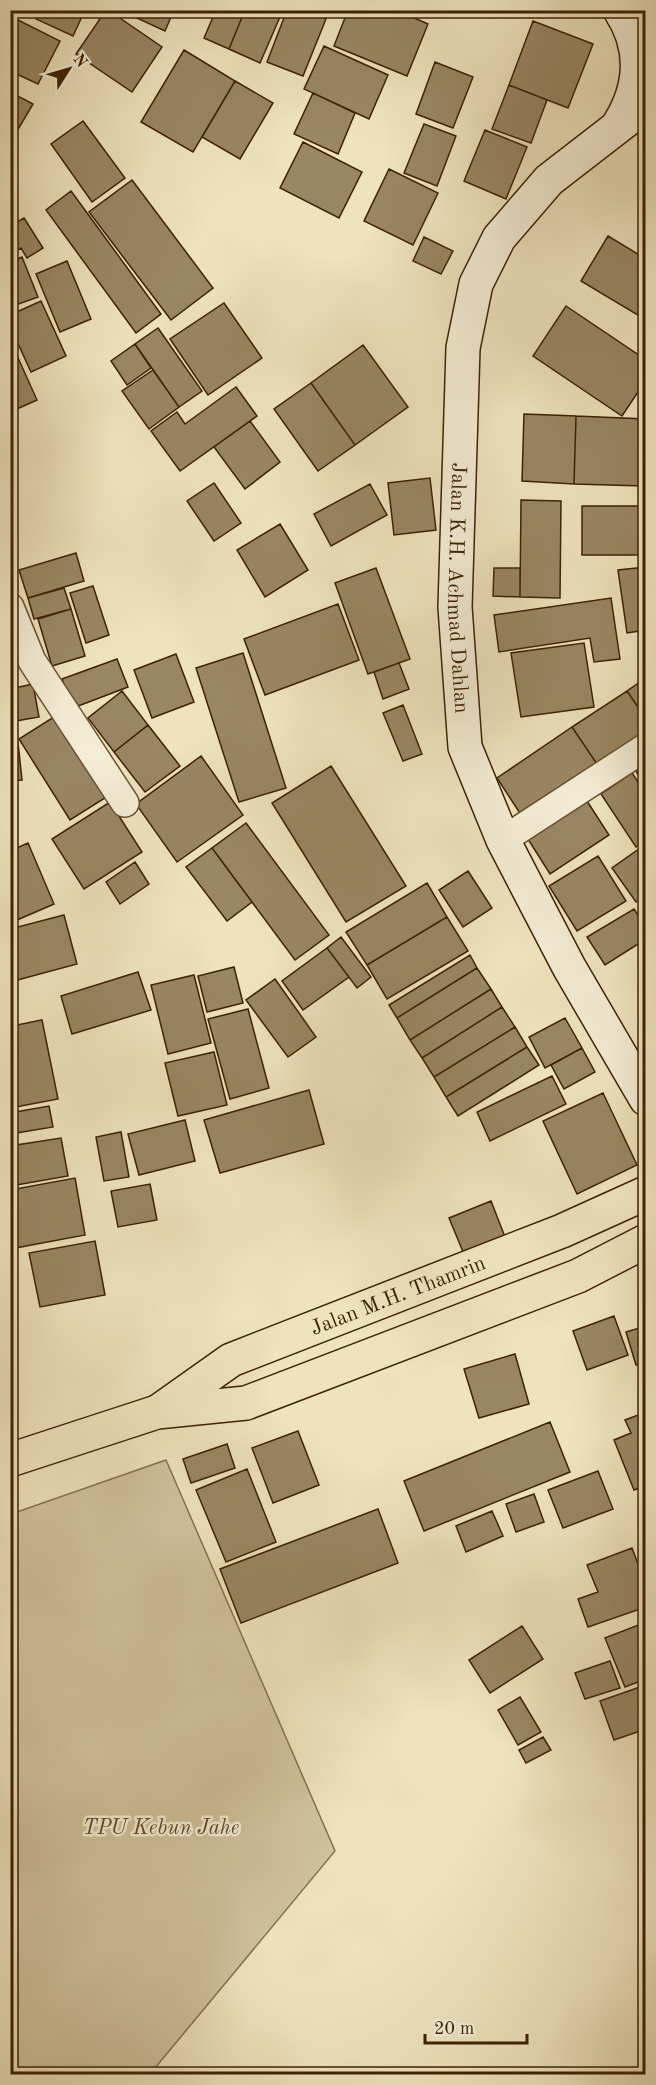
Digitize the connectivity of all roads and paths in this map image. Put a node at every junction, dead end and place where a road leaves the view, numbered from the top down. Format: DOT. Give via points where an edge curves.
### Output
graph roads {
  1 [pos="620,10"];
  2 [pos="645,105"];
  3 [pos="617,128"];
  4 [pos="10,607"];
  5 [pos="645,747"];
  6 [pos="125,803"];
  7 [pos="503,840"];
  8 [pos="645,1100"];
  9 [pos="645,1193"];
  10 [pos="645,1241"];
  11 [pos="157,1412"];
  12 [pos="10,1460"];
  1 -- 3 [label="main road" via="634,38 638,76 634,95"];
  2 -- 3 [label="main road, Jalan K.H. Achmad Dahlan"];
  3 -- 7 [label="main road, Jalan K.H. Achmad Dahlan" via="549,180 499,238 476,284 464,348 455,608 465,747"];
  4 -- 6 [label="street" via="32,661"];
  5 -- 7 [label="street"];
  7 -- 8 [label="main road, Jalan K.H. Achmad Dahlan" via="568,967"];
  9 -- 11 [label="highway, Jalan M.H. Thamrin" via="562,1231 231,1360"];
  10 -- 11 [label="highway, Jalan M.H. Thamrin" via="578,1276 246,1403"];
  11 -- 12 [label="highway, Jalan M.H. Thamrin"];
}
